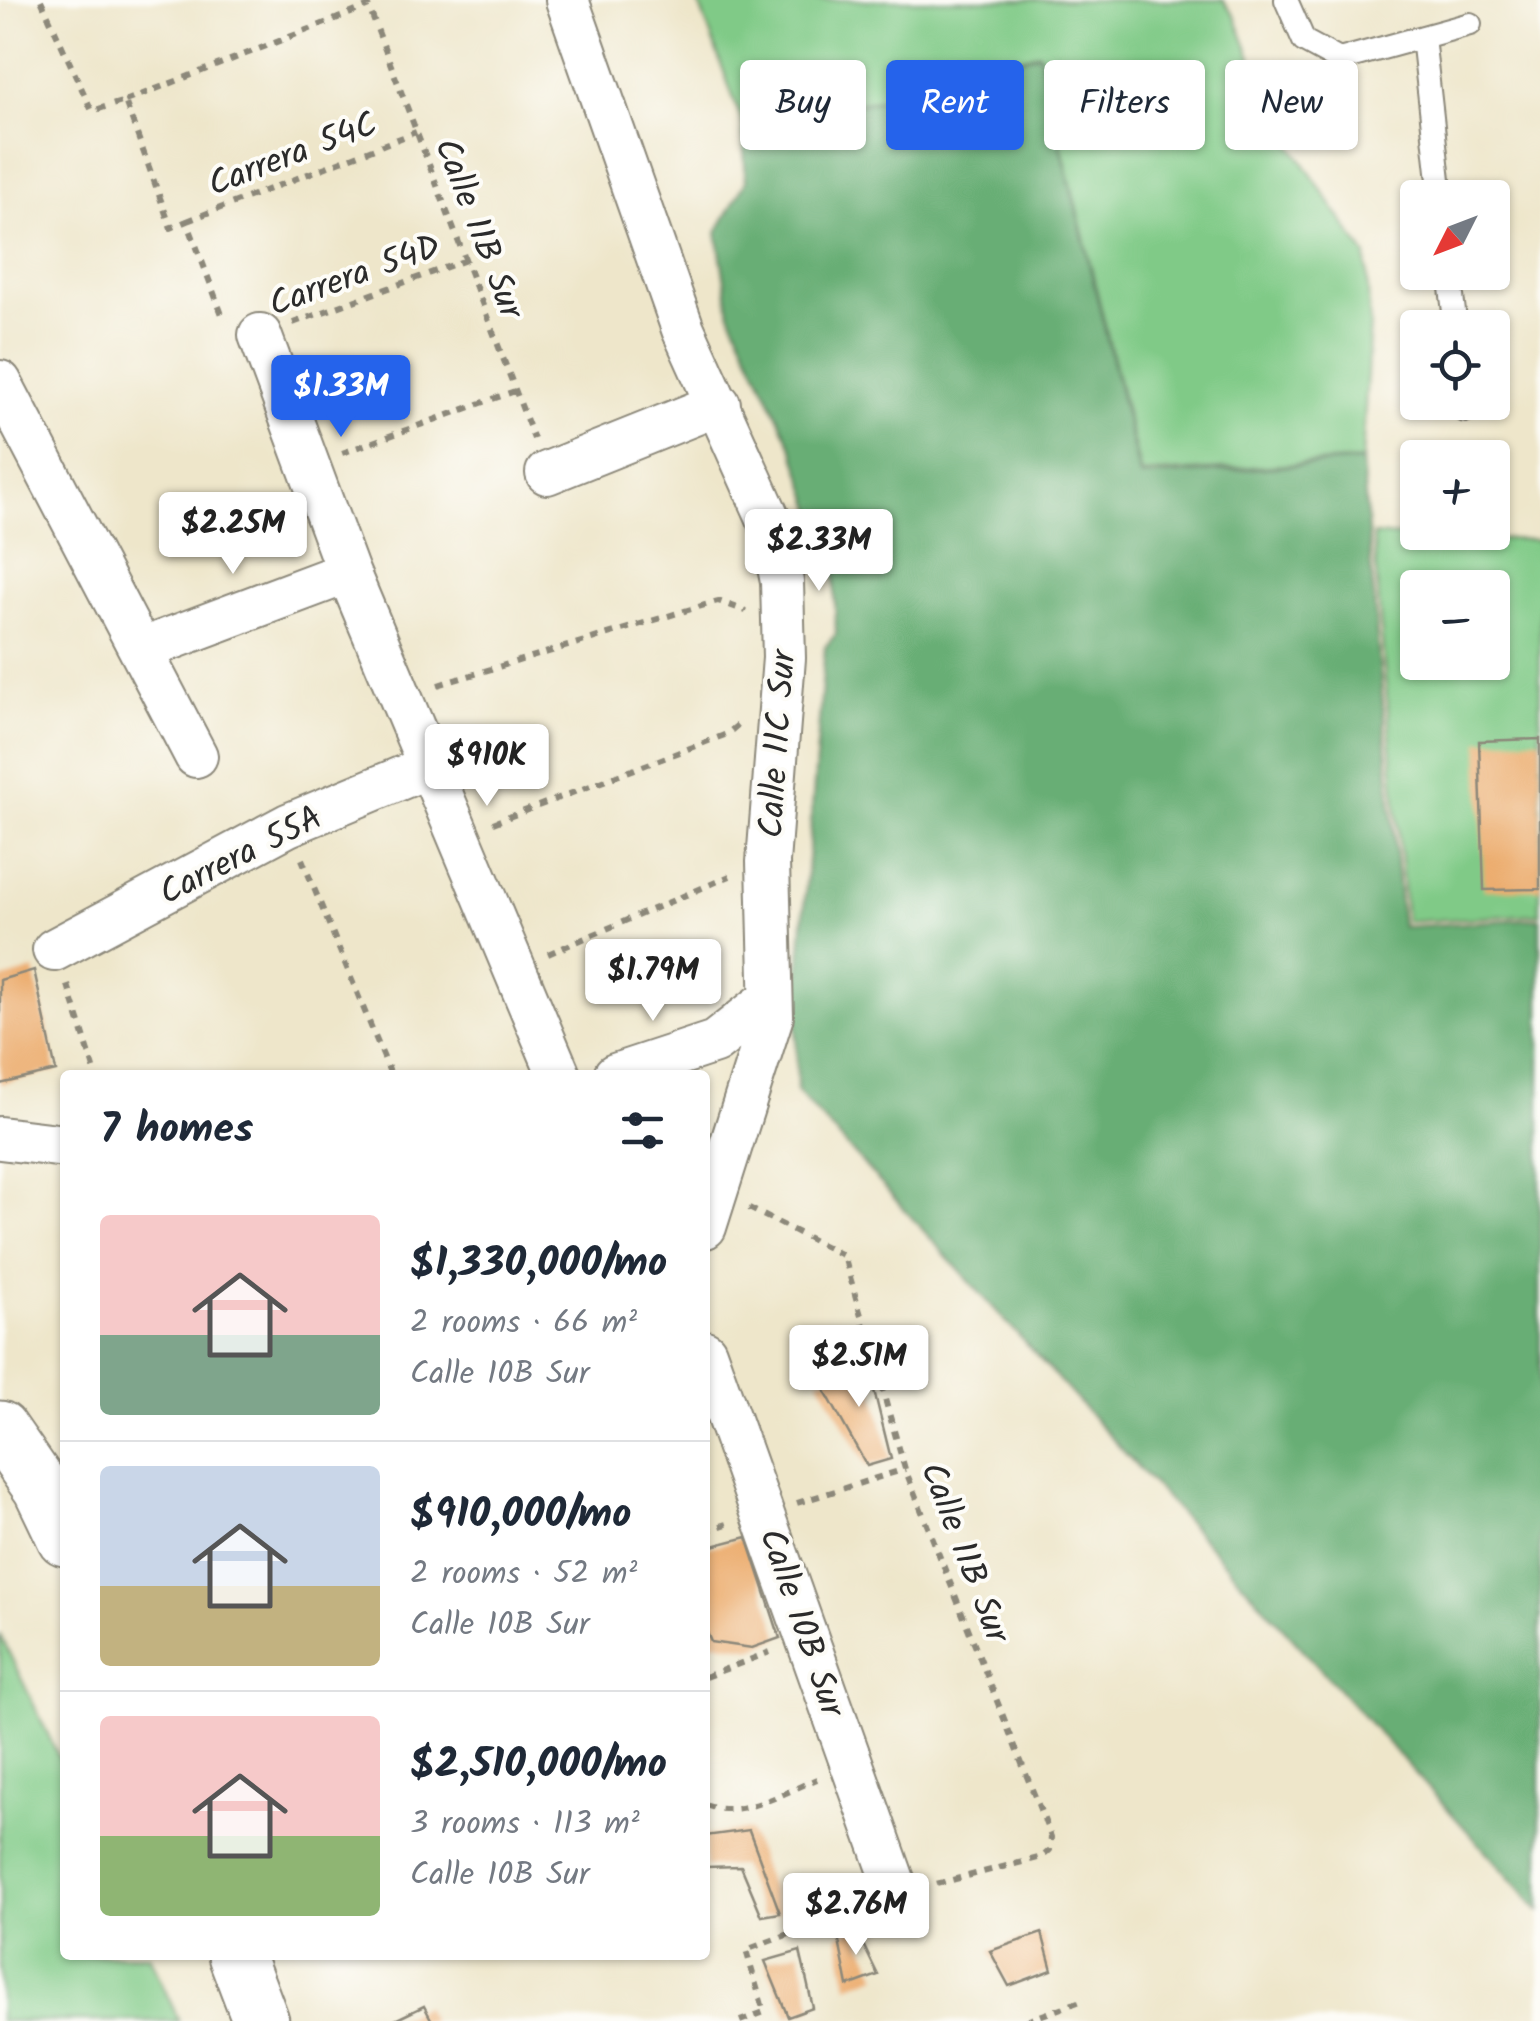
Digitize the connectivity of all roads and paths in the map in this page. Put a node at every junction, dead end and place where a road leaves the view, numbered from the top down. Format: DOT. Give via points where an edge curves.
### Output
graph roads {
  1 [pos="41,0"];
  2 [pos="567,0"];
  3 [pos="1286,0"];
  4 [pos="368,3"];
  5 [pos="1470,24"];
  6 [pos="1423,37"];
  7 [pos="125,101"];
  8 [pos="416,132"];
  9 [pos="1439,180"];
  10 [pos="187,221"];
  11 [pos="466,260"];
  12 [pos="260,336"];
  13 [pos="0,382"];
  14 [pos="515,390"];
  15 [pos="718,404"];
  16 [pos="312,464"];
  17 [pos="547,473"];
  18 [pos="348,572"];
  19 [pos="783,614"];
  20 [pos="143,649"];
  21 [pos="404,696"];
  22 [pos="743,720"];
  23 [pos="196,756"];
  24 [pos="430,766"];
  25 [pos="288,825"];
  26 [pos="460,836"];
  27 [pos="737,870"];
  28 [pos="54,950"];
  29 [pos="515,968"];
  30 [pos="73,998"];
  31 [pos="771,998"];
  32 [pos="714,1042"];
  33 [pos="763,1048"];
  34 [pos="95,1070"];
  35 [pos="389,1070"];
  36 [pos="556,1070"];
  37 [pos="630,1070"];
  38 [pos="0,1138"];
  39 [pos="60,1145"];
  40 [pos="711,1213"];
  41 [pos="710,1365"];
  42 [pos="0,1428"];
  43 [pos="905,1469"];
  44 [pos="765,1513"];
  45 [pos="60,1528"];
  46 [pos="710,1529"];
  47 [pos="808,1636"];
  48 [pos="710,1675"];
  49 [pos="853,1765"];
  50 [pos="710,1807"];
  51 [pos="898,1894"];
  52 [pos="238,1960"];
  53 [pos="1086,1998"];
  54 [pos="261,2021"];
  55 [pos="740,2021"];
  56 [pos="1026,2021"];
  1 -- 7 [label="path" via="92,112"];
  2 -- 15 [label="street, Calle 11C Sur" via="683,329"];
  3 -- 6 [label="lane" via="1304,41 1339,60"];
  4 -- 7 [label="path"];
  4 -- 8 [label="path, Calle 11B Sur"];
  5 -- 6 [label="lane"];
  6 -- 9 [label="lane"];
  7 -- 10 [label="path" via="171,228"];
  8 -- 10 [label="path, Carrera 54C"];
  8 -- 11 [label="path, Calle 11B Sur"];
  10 -- 12 [label="path" via="232,342"];
  11 -- 12 [label="path, Carrera 54D"];
  11 -- 14 [label="path, Calle 11B Sur"];
  12 -- 16 [label="street"];
  13 -- 20 [label="street"];
  14 -- 16 [label="path"];
  14 -- 17 [label="path, Calle 11B Sur"];
  15 -- 17 [label="street"];
  15 -- 19 [label="street, Calle 11C Sur" via="770,522"];
  16 -- 18 [label="street"];
  18 -- 20 [label="street"];
  18 -- 21 [label="street"];
  19 -- 21 [label="path" via="718,602"];
  19 -- 31 [label="street, Calle 11C Sur" via="768,862"];
  20 -- 23 [label="street"];
  21 -- 24 [label="street"];
  22 -- 26 [label="path" via="726,734"];
  24 -- 25 [label="street, Carrera 55A"];
  24 -- 26 [label="street"];
  25 -- 28 [label="street, Carrera 55A"];
  25 -- 35 [label="path"];
  26 -- 29 [label="street"];
  27 -- 29 [label="path"];
  29 -- 36 [label="street"];
  30 -- 34 [label="path"];
  31 -- 32 [label="street"];
  31 -- 33 [label="street, Calle 11C Sur"];
  32 -- 33 [label="street"];
  32 -- 37 [label="street"];
  33 -- 40 [label="street, Calle 11C Sur"];
  38 -- 39 [label="street"];
  40 -- 43 [label="path, Calle 11B Sur" via="844,1256"];
  41 -- 44 [label="street, Calle 10B Sur"];
  42 -- 45 [label="main road"];
  43 -- 44 [label="path"];
  43 -- 51 [label="path, Calle 11B Sur" via="1051,1837 1042,1856"];
  44 -- 46 [label="path"];
  44 -- 47 [label="street, Calle 10B Sur"];
  47 -- 48 [label="path"];
  47 -- 49 [label="street, Calle 10B Sur"];
  49 -- 50 [label="path" via="747,1808"];
  49 -- 51 [label="street, Calle 10B Sur"];
  51 -- 55 [label="path" via="746,1950 764,2012"];
  52 -- 54 [label="main road"];
  53 -- 56 [label="path"];
}
